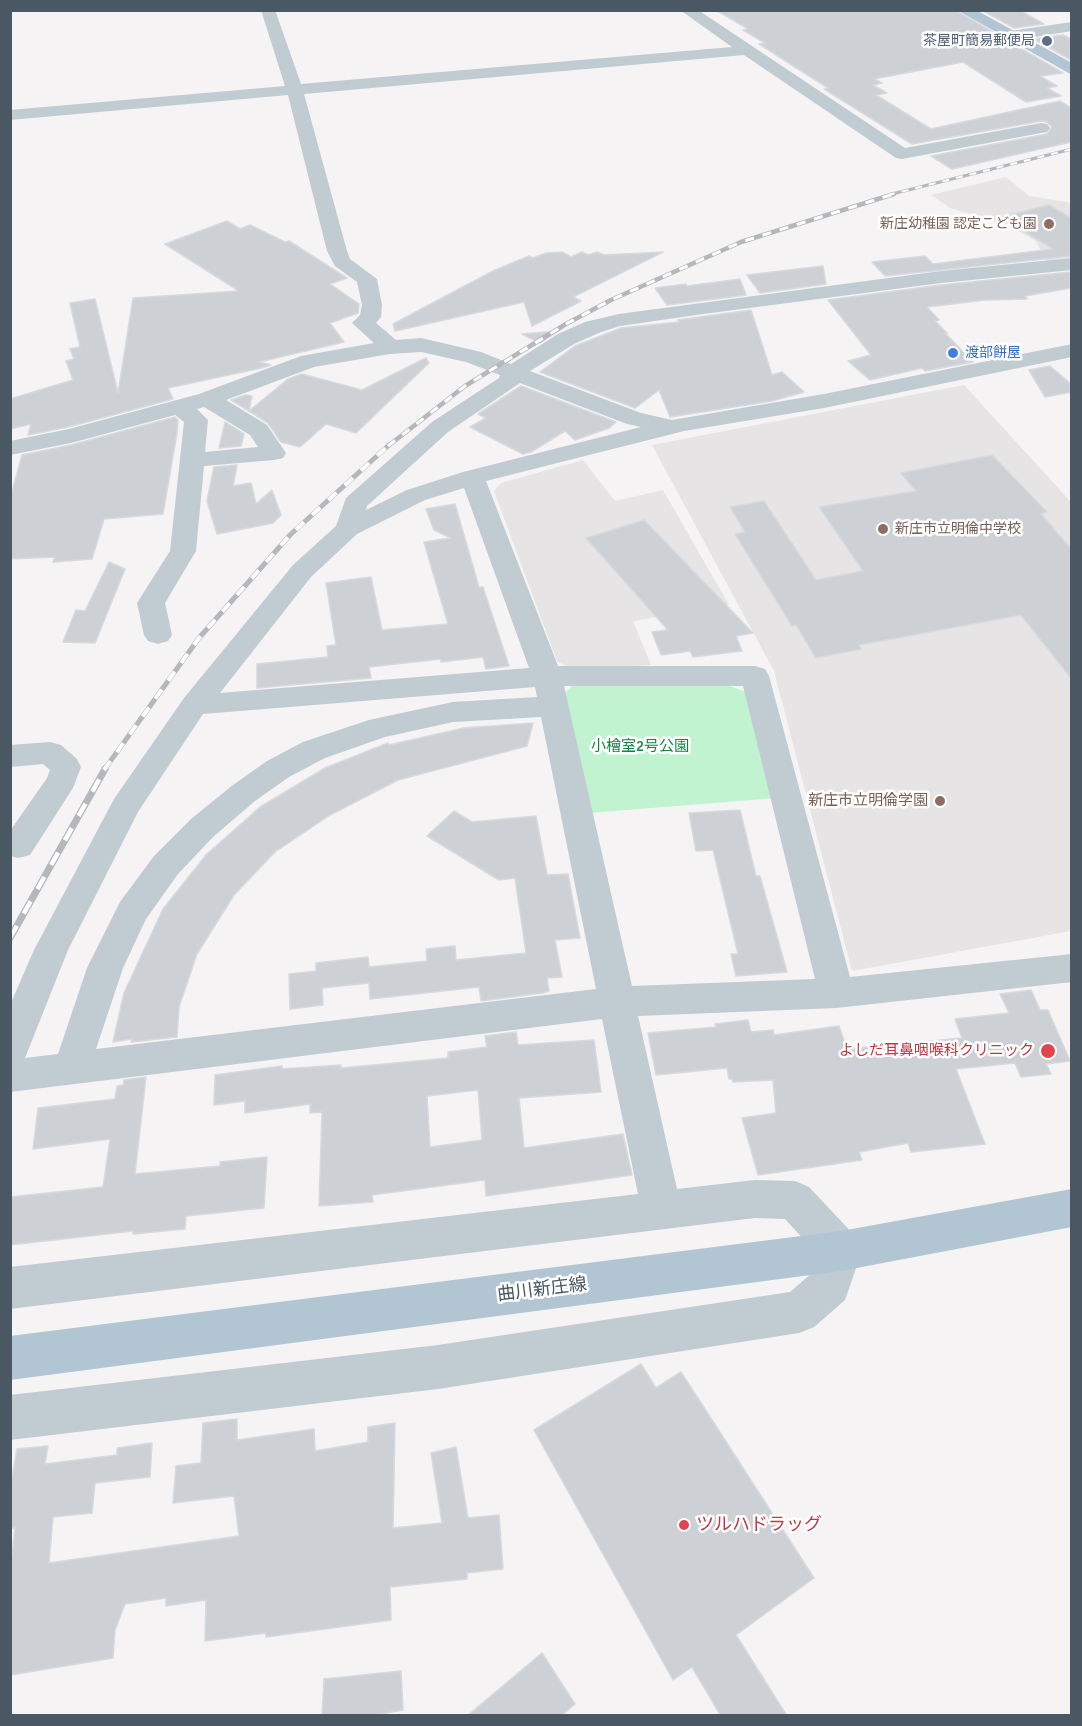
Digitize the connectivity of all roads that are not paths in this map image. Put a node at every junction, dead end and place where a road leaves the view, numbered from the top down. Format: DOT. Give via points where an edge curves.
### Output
graph roads {
  1 [pos="268,10"];
  2 [pos="687,10"];
  3 [pos="964,10"];
  4 [pos="1071,26"];
  5 [pos="1010,36"];
  6 [pos="748,50"];
  7 [pos="1071,70"];
  8 [pos="295,92"];
  9 [pos="10,115"];
  10 [pos="1041,128"];
  11 [pos="1071,264"];
  12 [pos="390,347"];
  13 [pos="1071,350"];
  14 [pos="513,372"];
  15 [pos="207,399"];
  16 [pos="180,406"];
  17 [pos="684,424"];
  18 [pos="10,448"];
  19 [pos="193,460"];
  20 [pos="472,477"];
  21 [pos="348,529"];
  22 [pos="158,634"];
  23 [pos="550,691"];
  24 [pos="341,693"];
  25 [pos="194,705"];
  26 [pos="357,736"];
  27 [pos="10,756"];
  28 [pos="18,846"];
  29 [pos="1071,968"];
  30 [pos="836,993"];
  31 [pos="615,1002"];
  32 [pos="10,1050"];
  33 [pos="71,1069"];
  34 [pos="10,1076"];
  35 [pos="1071,1209"];
  36 [pos="662,1211"];
  37 [pos="841,1251"];
  38 [pos="10,1288"];
  39 [pos="10,1358"];
  40 [pos="10,1418"];
  1 -- 8 [label="street"];
  2 -- 6 [label="street"];
  3 -- 5 [label="main road"];
  4 -- 5 [label="street"];
  5 -- 7 [label="main road"];
  6 -- 8 [label="street"];
  6 -- 10 [label="street" via="902,154"];
  8 -- 9 [label="street"];
  8 -- 12 [label="street" via="337,251 342,262 367,279 372,305 370,317 363,323"];
  11 -- 14 [label="street" via="941,277 619,320 566,339"];
  12 -- 14 [label="street" via="421,345 473,357"];
  12 -- 15 [label="street" via="309,361"];
  13 -- 17 [label="street" via="824,401"];
  14 -- 17 [label="street" via="635,419 658,425"];
  14 -- 21 [label="street" via="509,382 440,427 355,503"];
  15 -- 16 [label="street"];
  15 -- 19 [label="street" via="259,430 274,453"];
  16 -- 18 [label="street"];
  16 -- 19 [label="street" via="196,420"];
  17 -- 20 [label="street"];
  19 -- 22 [label="street" via="183,551 151,603"];
  20 -- 21 [label="street" via="416,495"];
  20 -- 23 [label="street"];
  21 -- 25 [label="street" via="302,571"];
  23 -- 24 [label="street"];
  23 -- 26 [label="street" via="380,727"];
  23 -- 30 [label="street" via="755,675"];
  23 -- 31 [label="street"];
  24 -- 25 [label="street"];
  24 -- 26 [label="street"];
  25 -- 32 [label="street" via="125,807 51,950"];
  26 -- 33 [label="street" via="314,750 278,769 202,828 166,865 132,912 105,968"];
  27 -- 28 [label="street" via="51,753 66,767 62,780"];
  29 -- 30 [label="street"];
  30 -- 31 [label="street"];
  31 -- 33 [label="street"];
  31 -- 36 [label="street"];
  33 -- 34 [label="street"];
  35 -- 37 [label="main road, 曲川新庄線"];
  36 -- 37 [label="street" via="755,1199 795,1200"];
  36 -- 38 [label="street"];
  37 -- 39 [label="main road, 曲川新庄線"];
  37 -- 40 [label="street" via="830,1285 799,1312 438,1367"];
}
